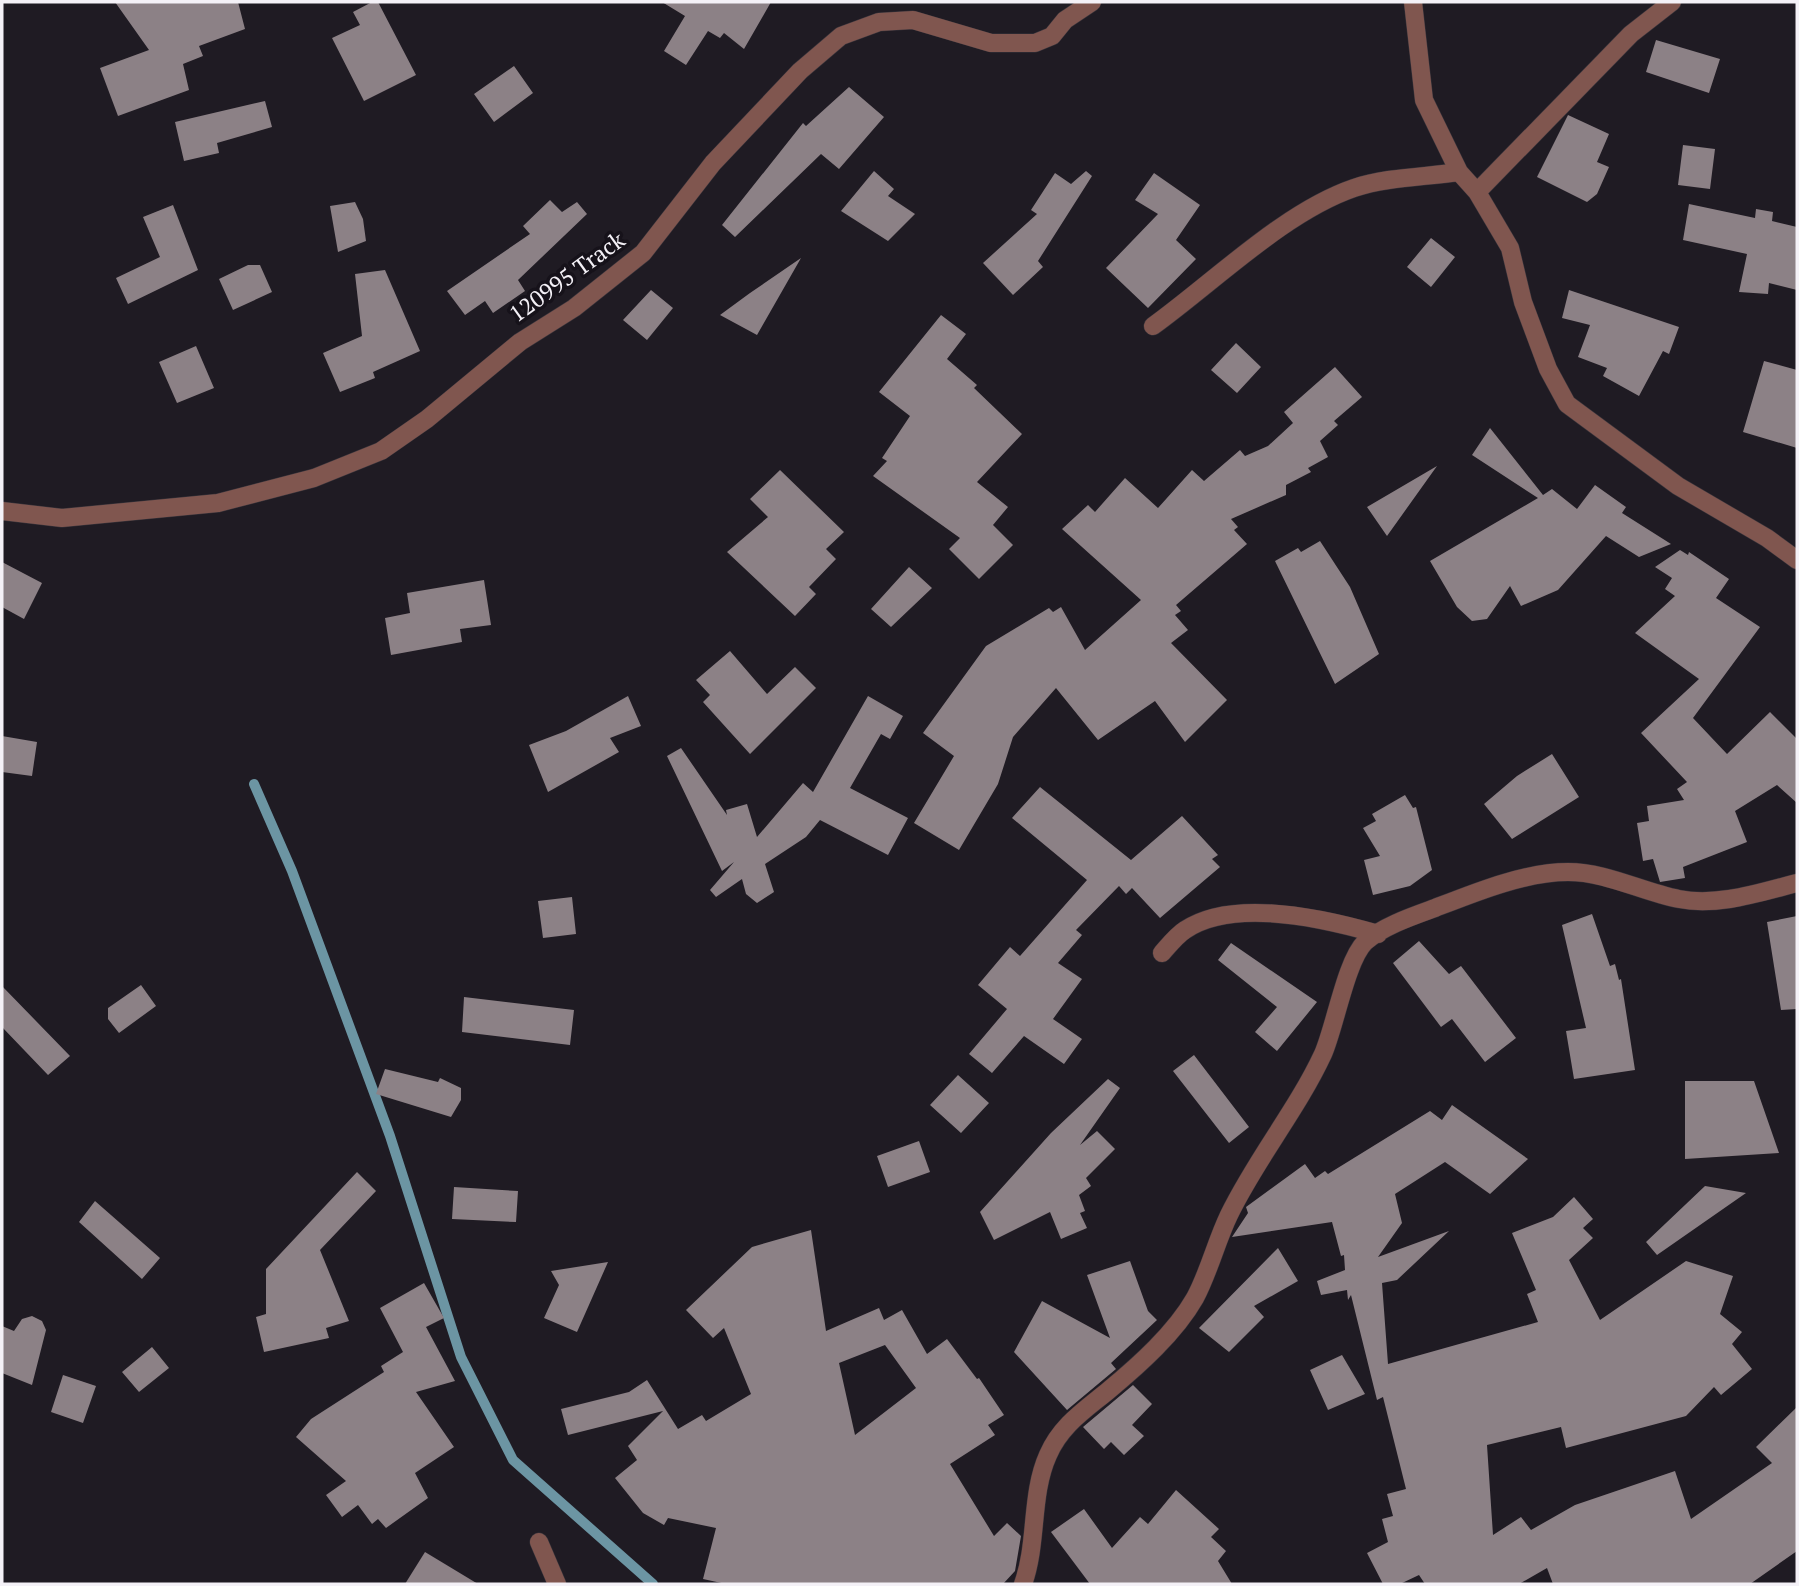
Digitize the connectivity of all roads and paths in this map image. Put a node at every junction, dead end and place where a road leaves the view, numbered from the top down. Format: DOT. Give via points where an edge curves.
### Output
graph roads {
  1 [pos="1092,2"];
  2 [pos="1413,2"];
  3 [pos="1672,2"];
  4 [pos="1459,172"];
  5 [pos="1477,192"];
  6 [pos="1153,326"];
  7 [pos="2,511"];
  8 [pos="1797,560"];
  9 [pos="1797,883"];
  10 [pos="1378,934"];
  11 [pos="1162,953"];
  12 [pos="539,1542"];
  13 [pos="557,1584"];
  14 [pos="1023,1584"];
  1 -- 7 [label="street, 120995 Track" via="1065,20 1052,36 1035,43 991,43 913,20 879,22 841,36 809,62 713,163 643,253 381,451 314,478 218,503 62,518"];
  2 -- 4 [label="street" via="1424,100"];
  3 -- 5 [label="street" via="1631,34"];
  4 -- 5 [label="street"];
  4 -- 6 [label="street" via="1357,187 1320,201"];
  5 -- 8 [label="street" via="1510,248 1527,314 1567,404 1678,486"];
  9 -- 10 [label="street" via="1713,900 1680,900 1600,876 1570,872 1538,875 1438,907"];
  10 -- 11 [label="street" via="1321,918 1252,914 1209,919 1185,930"];
  10 -- 14 [label="street" via="1364,943 1312,1078 1230,1213 1194,1299 1163,1339 1067,1423 1048,1455"];
  12 -- 13 [label="street"];
}
